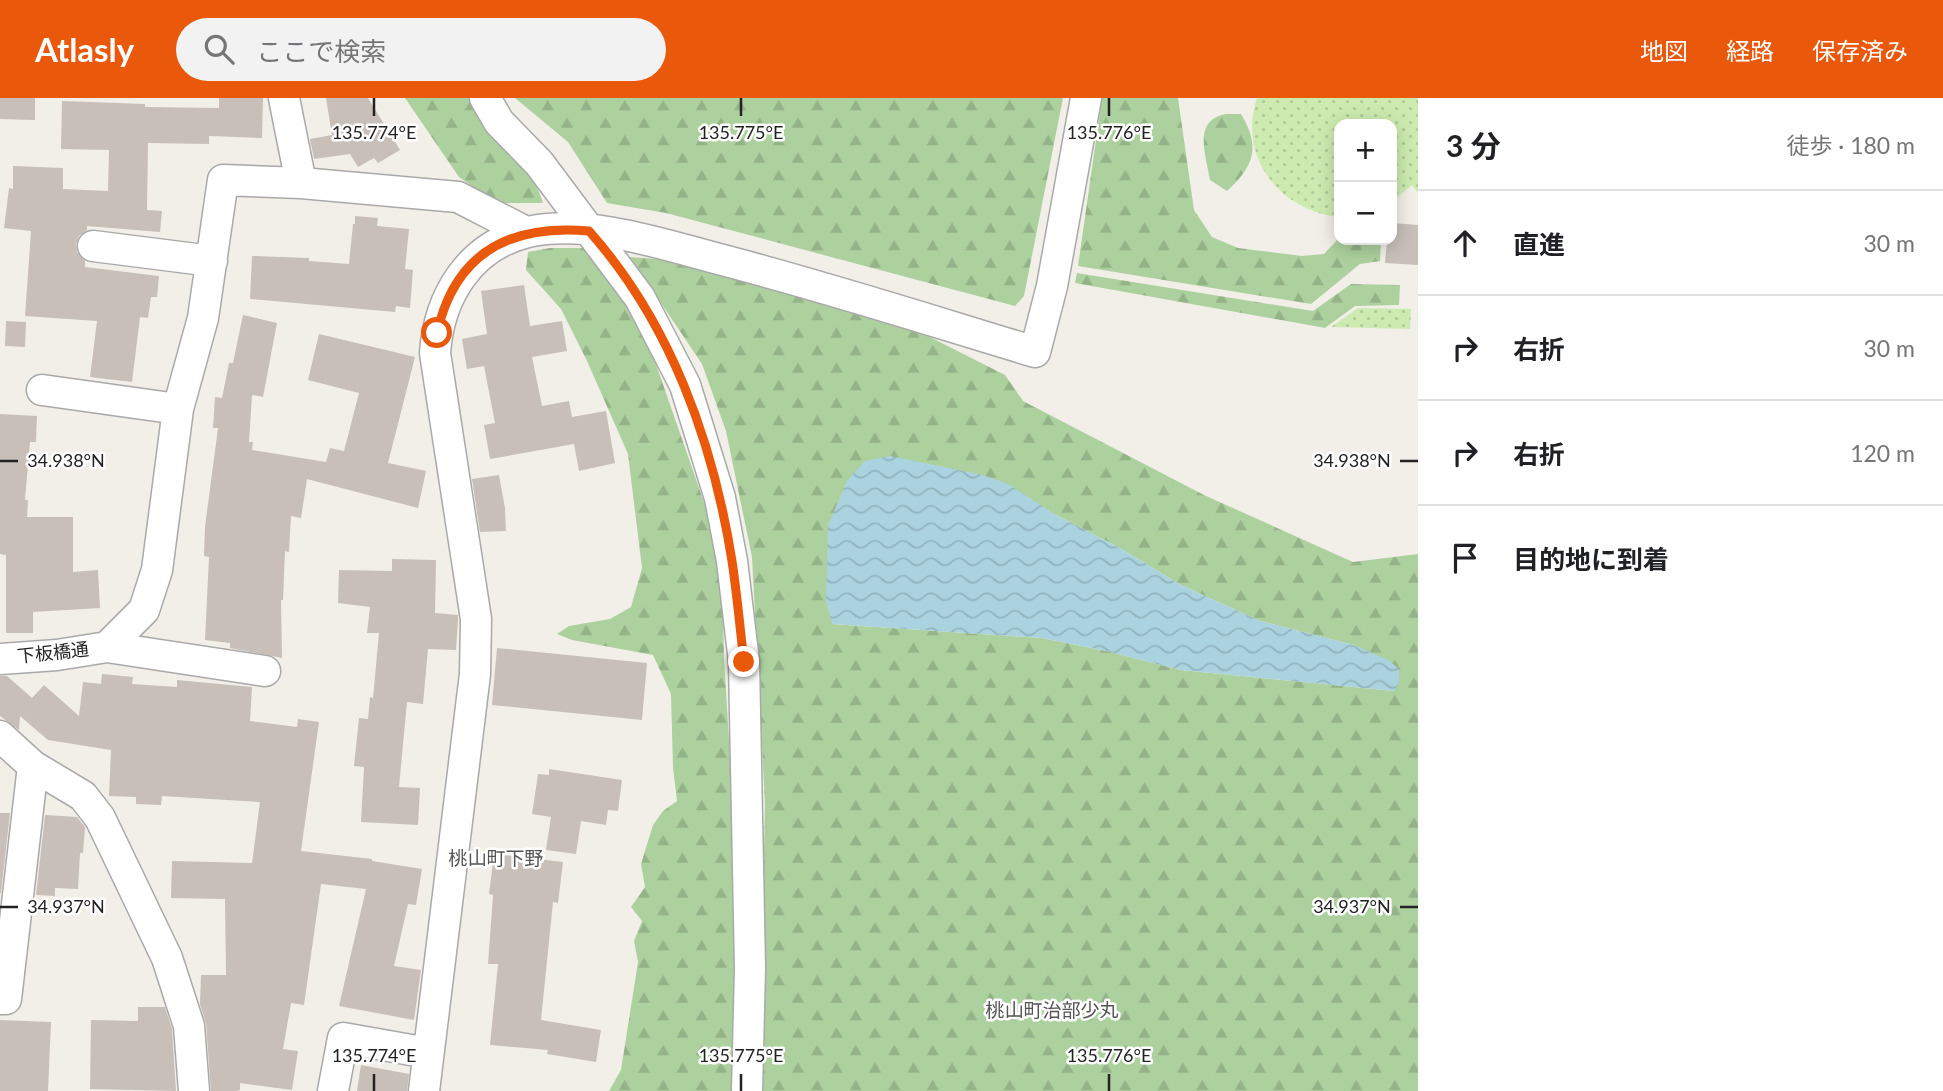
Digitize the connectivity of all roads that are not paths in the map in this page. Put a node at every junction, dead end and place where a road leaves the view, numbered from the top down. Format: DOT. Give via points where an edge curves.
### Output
graph roads {
  1 [pos="284,98"];
  2 [pos="485,98"];
  3 [pos="1086,98"];
  4 [pos="301,183"];
  5 [pos="589,231"];
  6 [pos="526,232"];
  7 [pos="93,246"];
  8 [pos="212,261"];
  9 [pos="42,390"];
  10 [pos="178,409"];
  11 [pos="107,647"];
  12 [pos="0,659"];
  13 [pos="265,671"];
  14 [pos="0,736"];
  15 [pos="33,766"];
  16 [pos="0,999"];
  17 [pos="428,1053"];
  18 [pos="194,1091"];
  19 [pos="333,1091"];
  20 [pos="424,1091"];
  21 [pos="747,1091"];
  1 -- 4 [label="street"];
  2 -- 5 [label="street" via="499,122 539,163"];
  3 -- 5 [label="street" via="1052,286 1035,352 788,276 658,243"];
  4 -- 6 [label="street" via="458,197"];
  4 -- 8 [label="street" via="223,180"];
  5 -- 6 [label="street"];
  5 -- 21 [label="street" via="640,298 685,385 720,498 732,561 744,662 750,969"];
  6 -- 17 [label="street" via="489,249 460,277 441,313 437,333 437,373 476,619 475,674"];
  7 -- 8 [label="street"];
  8 -- 10 [label="street" via="203,318"];
  9 -- 10 [label="street"];
  10 -- 11 [label="street" via="157,570 144,610"];
  11 -- 12 [label="street, 下板橋通"];
  11 -- 13 [label="street, 下板橋通"];
  14 -- 15 [label="street"];
  15 -- 16 [label="street" via="6,999"];
  15 -- 18 [label="street" via="83,796 100,818 167,958 189,1026"];
  17 -- 19 [label="street" via="343,1038"];
  17 -- 20 [label="street"];
}
